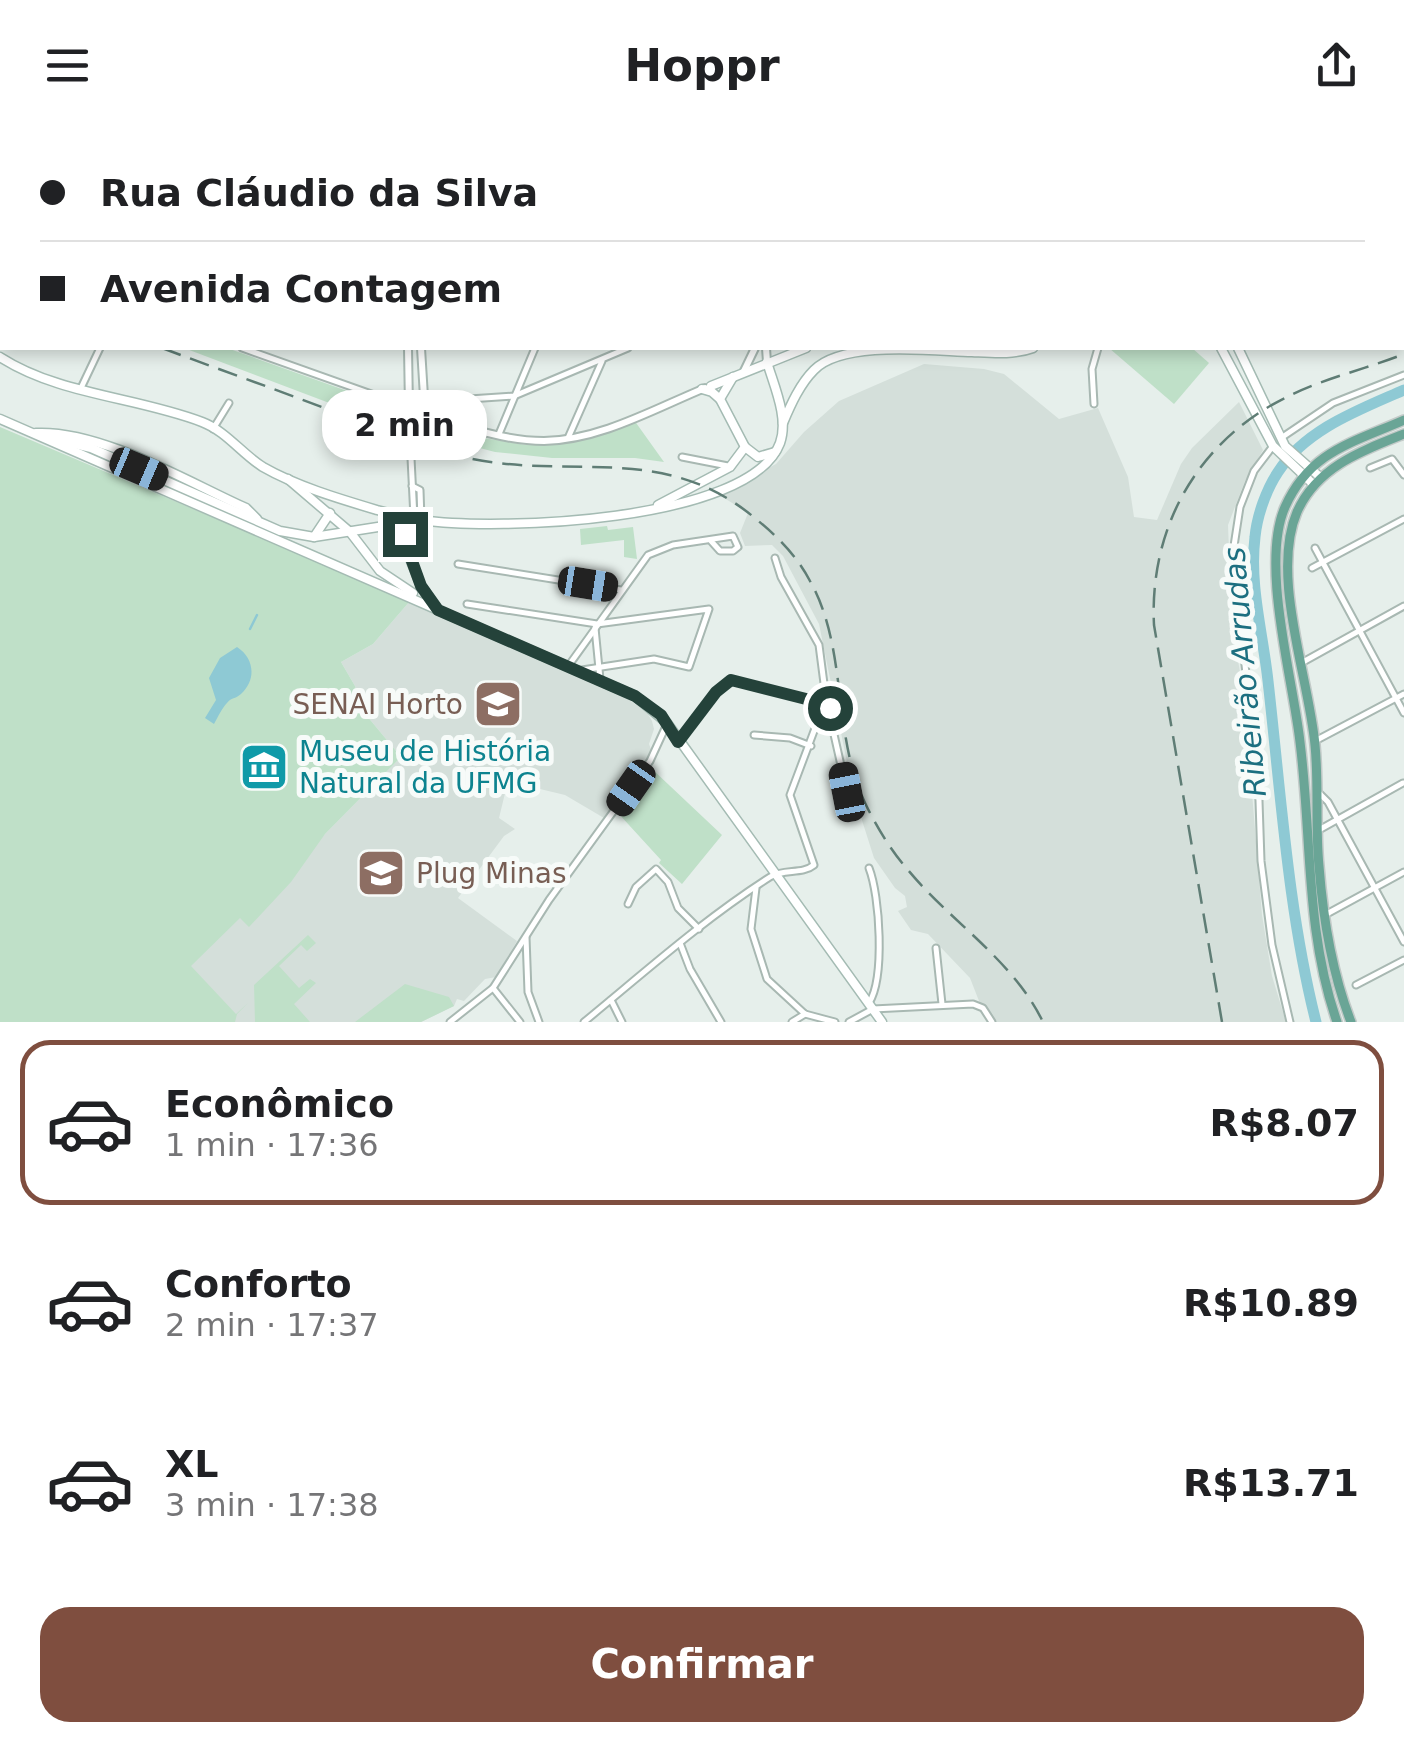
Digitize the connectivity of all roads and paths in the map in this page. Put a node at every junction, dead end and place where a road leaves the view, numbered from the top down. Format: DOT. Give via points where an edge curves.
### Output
graph roads {
  1 [pos="99,350"];
  2 [pos="257,350"];
  3 [pos="407,350"];
  4 [pos="421,350"];
  5 [pos="534,350"];
  6 [pos="623,350"];
  7 [pos="755,350"];
  8 [pos="766,350"];
  9 [pos="800,350"];
  10 [pos="1023,350"];
  11 [pos="1097,350"];
  12 [pos="1222,350"];
  13 [pos="1239,350"];
  14 [pos="0,356"];
  15 [pos="603,358"];
  16 [pos="767,362"];
  17 [pos="738,375"];
  18 [pos="1404,375"];
  19 [pos="82,388"];
  20 [pos="706,388"];
  21 [pos="514,396"];
  22 [pos="720,399"];
  23 [pos="424,402"];
  24 [pos="229,403"];
  25 [pos="1094,404"];
  26 [pos="409,408"];
  27 [pos="424,413"];
  28 [pos="0,418"];
  29 [pos="1404,420"];
  30 [pos="782,427"];
  31 [pos="213,428"];
  32 [pos="31,433"];
  33 [pos="499,434"];
  34 [pos="1404,434"];
  35 [pos="568,438"];
  36 [pos="1279,445"];
  37 [pos="745,447"];
  38 [pos="775,452"];
  39 [pos="682,457"];
  40 [pos="411,458"];
  41 [pos="730,467"];
  42 [pos="1370,468"];
  43 [pos="1303,470"];
  44 [pos="1404,475"];
  45 [pos="286,477"];
  46 [pos="1316,481"];
  47 [pos="650,510"];
  48 [pos="330,513"];
  49 [pos="389,513"];
  50 [pos="418,519"];
  51 [pos="1404,519"];
  52 [pos="396,525"];
  53 [pos="350,532"];
  54 [pos="314,537"];
  55 [pos="404,539"];
  56 [pos="711,541"];
  57 [pos="1315,548"];
  58 [pos="775,558"];
  59 [pos="1323,562"];
  60 [pos="458,564"];
  61 [pos="1312,568"];
  62 [pos="621,590"];
  63 [pos="467,604"];
  64 [pos="1404,606"];
  65 [pos="438,610"];
  66 [pos="596,625"];
  67 [pos="1358,632"];
  68 [pos="1300,663"];
  69 [pos="569,665"];
  70 [pos="599,667"];
  71 [pos="582,670"];
  72 [pos="600,679"];
  73 [pos="1404,694"];
  74 [pos="1396,698"];
  75 [pos="826,699"];
  76 [pos="1404,713"];
  77 [pos="667,723"];
  78 [pos="754,735"];
  79 [pos="1315,741"];
  80 [pos="678,742"];
  81 [pos="811,746"];
  82 [pos="1403,782"];
  83 [pos="1318,791"];
  84 [pos="847,792"];
  85 [pos="1338,821"];
  86 [pos="1317,832"];
  87 [pos="870,868"];
  88 [pos="1404,872"];
  89 [pos="774,874"];
  90 [pos="756,888"];
  91 [pos="1375,888"];
  92 [pos="628,904"];
  93 [pos="1324,915"];
  94 [pos="1313,924"];
  95 [pos="699,929"];
  96 [pos="526,934"];
  97 [pos="1404,942"];
  98 [pos="680,943"];
  99 [pos="936,948"];
  100 [pos="1404,960"];
  101 [pos="1356,985"];
  102 [pos="493,988"];
  103 [pos="611,1000"];
  104 [pos="942,1004"];
  105 [pos="871,1006"];
  106 [pos="805,1014"];
  107 [pos="450,1022"];
  108 [pos="520,1022"];
  109 [pos="539,1022"];
  110 [pos="584,1022"];
  111 [pos="622,1022"];
  112 [pos="721,1022"];
  113 [pos="792,1022"];
  114 [pos="835,1022"];
  115 [pos="850,1022"];
  116 [pos="882,1022"];
  117 [pos="992,1022"];
  118 [pos="1290,1022"];
  119 [pos="1338,1022"];
  120 [pos="1351,1022"];
  1 -- 19 [label="street"];
  2 -- 26 [label="street"];
  3 -- 26 [label="street"];
  4 -- 23 [label="street"];
  5 -- 21 [label="street"];
  6 -- 15 [label="street"];
  7 -- 17 [label="street"];
  8 -- 16 [label="street"];
  9 -- 16 [label="main road"];
  10 -- 30 [label="main road" via="837,357 815,369"];
  11 -- 25 [label="street"];
  12 -- 36 [label="main road"];
  13 -- 36 [label="main road"];
  14 -- 19 [label="main road"];
  15 -- 21 [label="street"];
  15 -- 35 [label="street"];
  16 -- 17 [label="main road"];
  16 -- 30 [label="main road"];
  17 -- 20 [label="main road"];
  17 -- 22 [label="main road"];
  18 -- 36 [label="street" via="1333,403"];
  19 -- 31 [label="main road"];
  20 -- 22 [label="main road"];
  20 -- 35 [label="street"];
  21 -- 23 [label="street"];
  21 -- 33 [label="street"];
  22 -- 37 [label="main road"];
  23 -- 27 [label="street"];
  24 -- 31 [label="street"];
  26 -- 27 [label="street"];
  27 -- 33 [label="street"];
  28 -- 32 [label="main road"];
  29 -- 43 [label="main road"];
  30 -- 38 [label="main road"];
  31 -- 45 [label="main road"];
  32 -- 54 [label="main road" via="90,448 280,531"];
  32 -- 65 [label="main road"];
  33 -- 35 [label="street"];
  34 -- 46 [label="main road"];
  36 -- 43 [label="main road"];
  36 -- 118 [label="street" via="1254,471 1232,559 1257,757 1261,862"];
  37 -- 38 [label="main road" via="758,457"];
  37 -- 41 [label="main road"];
  38 -- 47 [label="main road" via="758,472"];
  39 -- 41 [label="street"];
  40 -- 50 [label="street" via="412,486 420,490"];
  41 -- 47 [label="main road"];
  42 -- 44 [label="street" via="1392,458"];
  43 -- 46 [label="main road"];
  43 -- 94 [label="main road" via="1282,513 1275,554 1300,743"];
  45 -- 48 [label="main road"];
  45 -- 49 [label="main road"];
  46 -- 68 [label="main road" via="1295,519 1288,552"];
  47 -- 50 [label="main road" via="545,523"];
  48 -- 53 [label="main road"];
  48 -- 54 [label="main road"];
  49 -- 50 [label="main road"];
  49 -- 52 [label="main road"];
  50 -- 52 [label="main road"];
  50 -- 55 [label="main road"];
  51 -- 59 [label="street"];
  52 -- 53 [label="main road"];
  52 -- 55 [label="main road"];
  53 -- 54 [label="main road"];
  53 -- 65 [label="main road" via="380,571"];
  55 -- 65 [label="main road"];
  56 -- 56 [label="street" via="720,551 738,547 736,537"];
  56 -- 62 [label="street" via="673,544 648,555"];
  57 -- 59 [label="street"];
  58 -- 75 [label="street" via="819,645"];
  59 -- 61 [label="street"];
  59 -- 67 [label="street"];
  60 -- 62 [label="street"];
  62 -- 66 [label="street"];
  63 -- 66 [label="street"];
  64 -- 67 [label="street"];
  65 -- 69 [label="main road"];
  66 -- 69 [label="street"];
  66 -- 70 [label="street"];
  66 -- 70 [label="street" via="709,609 689,667 654,659"];
  67 -- 68 [label="street"];
  67 -- 74 [label="street"];
  68 -- 79 [label="main road"];
  69 -- 71 [label="main road"];
  70 -- 71 [label="street"];
  70 -- 72 [label="street"];
  71 -- 72 [label="main road"];
  72 -- 77 [label="main road" via="635,696"];
  73 -- 74 [label="street"];
  74 -- 76 [label="street"];
  74 -- 79 [label="street"];
  75 -- 80 [label="street" via="731,680"];
  75 -- 81 [label="street"];
  75 -- 84 [label="street"];
  77 -- 80 [label="main road"];
  77 -- 96 [label="street" via="650,761"];
  78 -- 81 [label="street"];
  79 -- 83 [label="main road"];
  80 -- 89 [label="main road"];
  81 -- 89 [label="street" via="790,795 814,865"];
  82 -- 85 [label="street"];
  83 -- 85 [label="street"];
  83 -- 86 [label="main road"];
  85 -- 86 [label="street"];
  85 -- 91 [label="street"];
  86 -- 93 [label="main road"];
  87 -- 105 [label="street" via="878,974"];
  88 -- 91 [label="street"];
  89 -- 90 [label="street"];
  89 -- 105 [label="main road"];
  90 -- 95 [label="street"];
  90 -- 106 [label="street" via="751,929 763,968 776,990"];
  91 -- 93 [label="street"];
  91 -- 97 [label="street"];
  92 -- 95 [label="street" via="656,869"];
  93 -- 94 [label="street"];
  93 -- 120 [label="main road"];
  94 -- 119 [label="main road"];
  95 -- 98 [label="street"];
  96 -- 102 [label="street"];
  96 -- 109 [label="street" via="528,992"];
  98 -- 103 [label="street"];
  98 -- 112 [label="street"];
  99 -- 104 [label="street"];
  100 -- 101 [label="street"];
  102 -- 107 [label="street"];
  102 -- 108 [label="street"];
  103 -- 110 [label="street"];
  103 -- 111 [label="street"];
  104 -- 105 [label="street"];
  104 -- 117 [label="street" via="973,1004"];
  105 -- 115 [label="street"];
  105 -- 116 [label="main road"];
  106 -- 113 [label="street"];
  106 -- 114 [label="street"];
}
